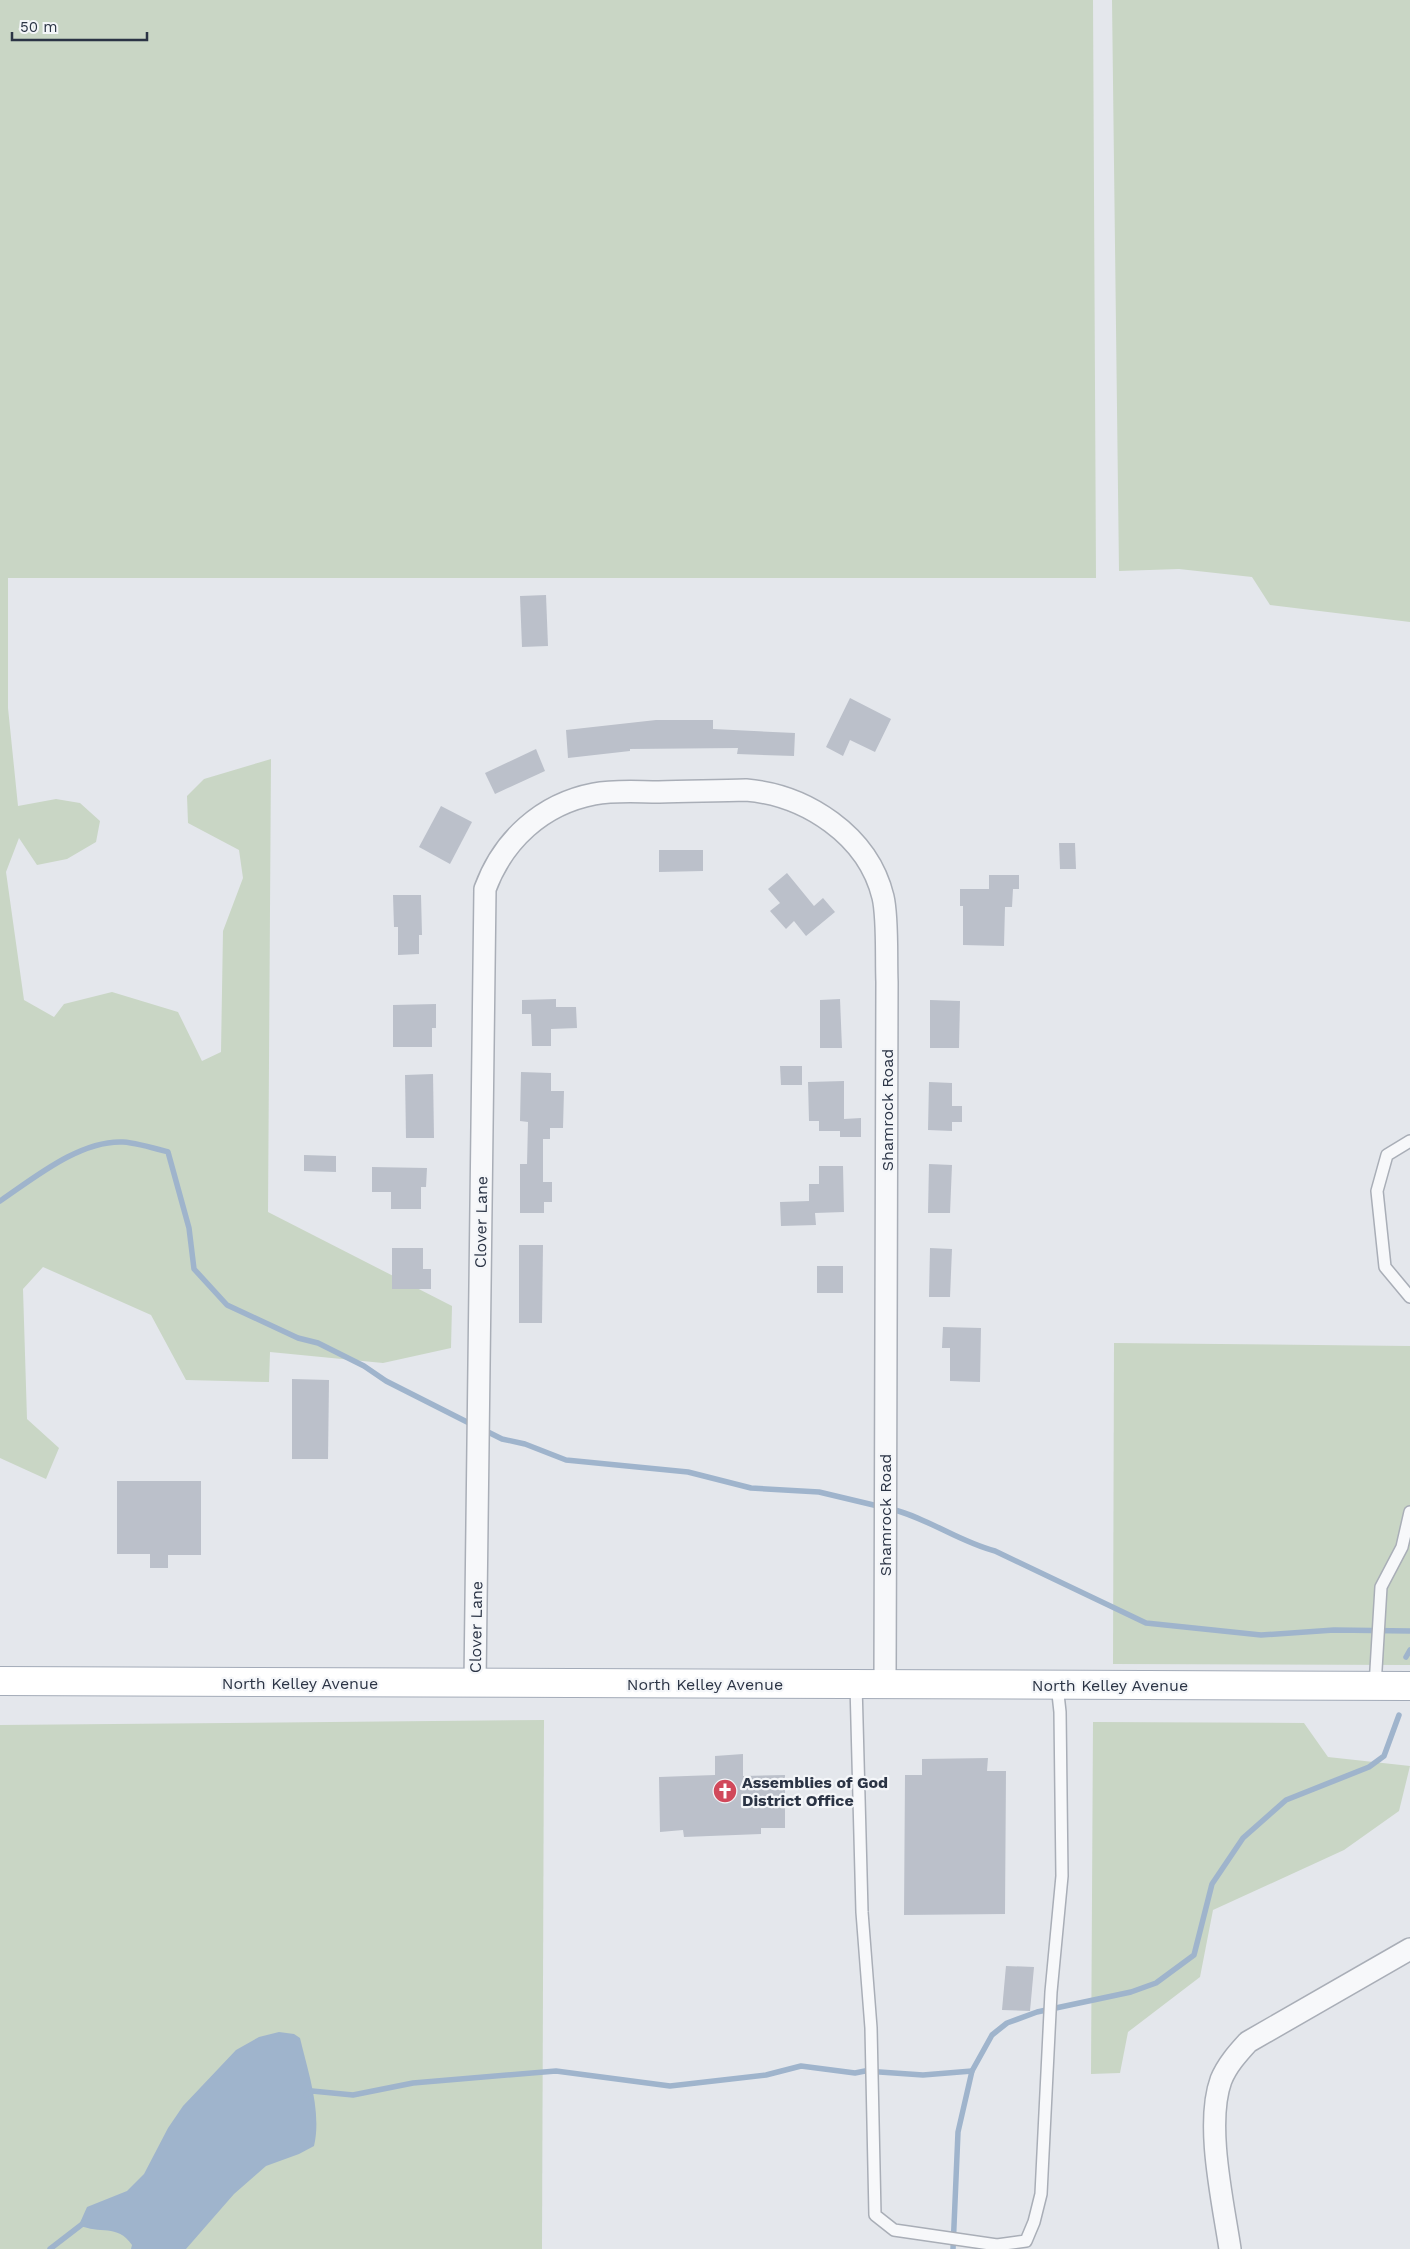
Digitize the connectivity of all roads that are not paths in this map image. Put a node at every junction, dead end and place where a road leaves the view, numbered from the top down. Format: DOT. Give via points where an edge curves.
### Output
graph roads {
  1 [pos="572,800"];
  2 [pos="1410,1141"];
  3 [pos="1410,1297"];
  4 [pos="1410,1512"];
  5 [pos="0,1681"];
  6 [pos="475,1683"];
  7 [pos="856,1684"];
  8 [pos="885,1684"];
  9 [pos="1057,1685"];
  10 [pos="1375,1686"];
  11 [pos="1410,1686"];
  12 [pos="1410,1949"];
  13 [pos="1029,2245"];
  14 [pos="1230,2249"];
  1 -- 6 [label="street, Clover Lane" via="548,811 517,835 500,857 485,889"];
  1 -- 8 [label="street, Shamrock Road" via="618,792 746,790 787,798 813,809 847,836 862,853 883,897 887,982"];
  2 -- 3 [label="lane" via="1387,1155 1377,1191 1385,1267"];
  4 -- 10 [label="lane" via="1402,1547 1381,1587"];
  5 -- 6 [label="main road, North Kelley Avenue"];
  6 -- 7 [label="main road, North Kelley Avenue"];
  7 -- 8 [label="main road, North Kelley Avenue"];
  7 -- 13 [label="lane" via="862,1912 871,2028 875,2215 894,2230 997,2245"];
  8 -- 9 [label="main road, North Kelley Avenue"];
  9 -- 10 [label="main road, North Kelley Avenue"];
  9 -- 13 [label="lane" via="1062,1876 1051,1992 1041,2194"];
  10 -- 11 [label="main road, North Kelley Avenue"];
  12 -- 14 [label="street" via="1248,2042 1233,2059 1217,2097 1215,2128"];
}
